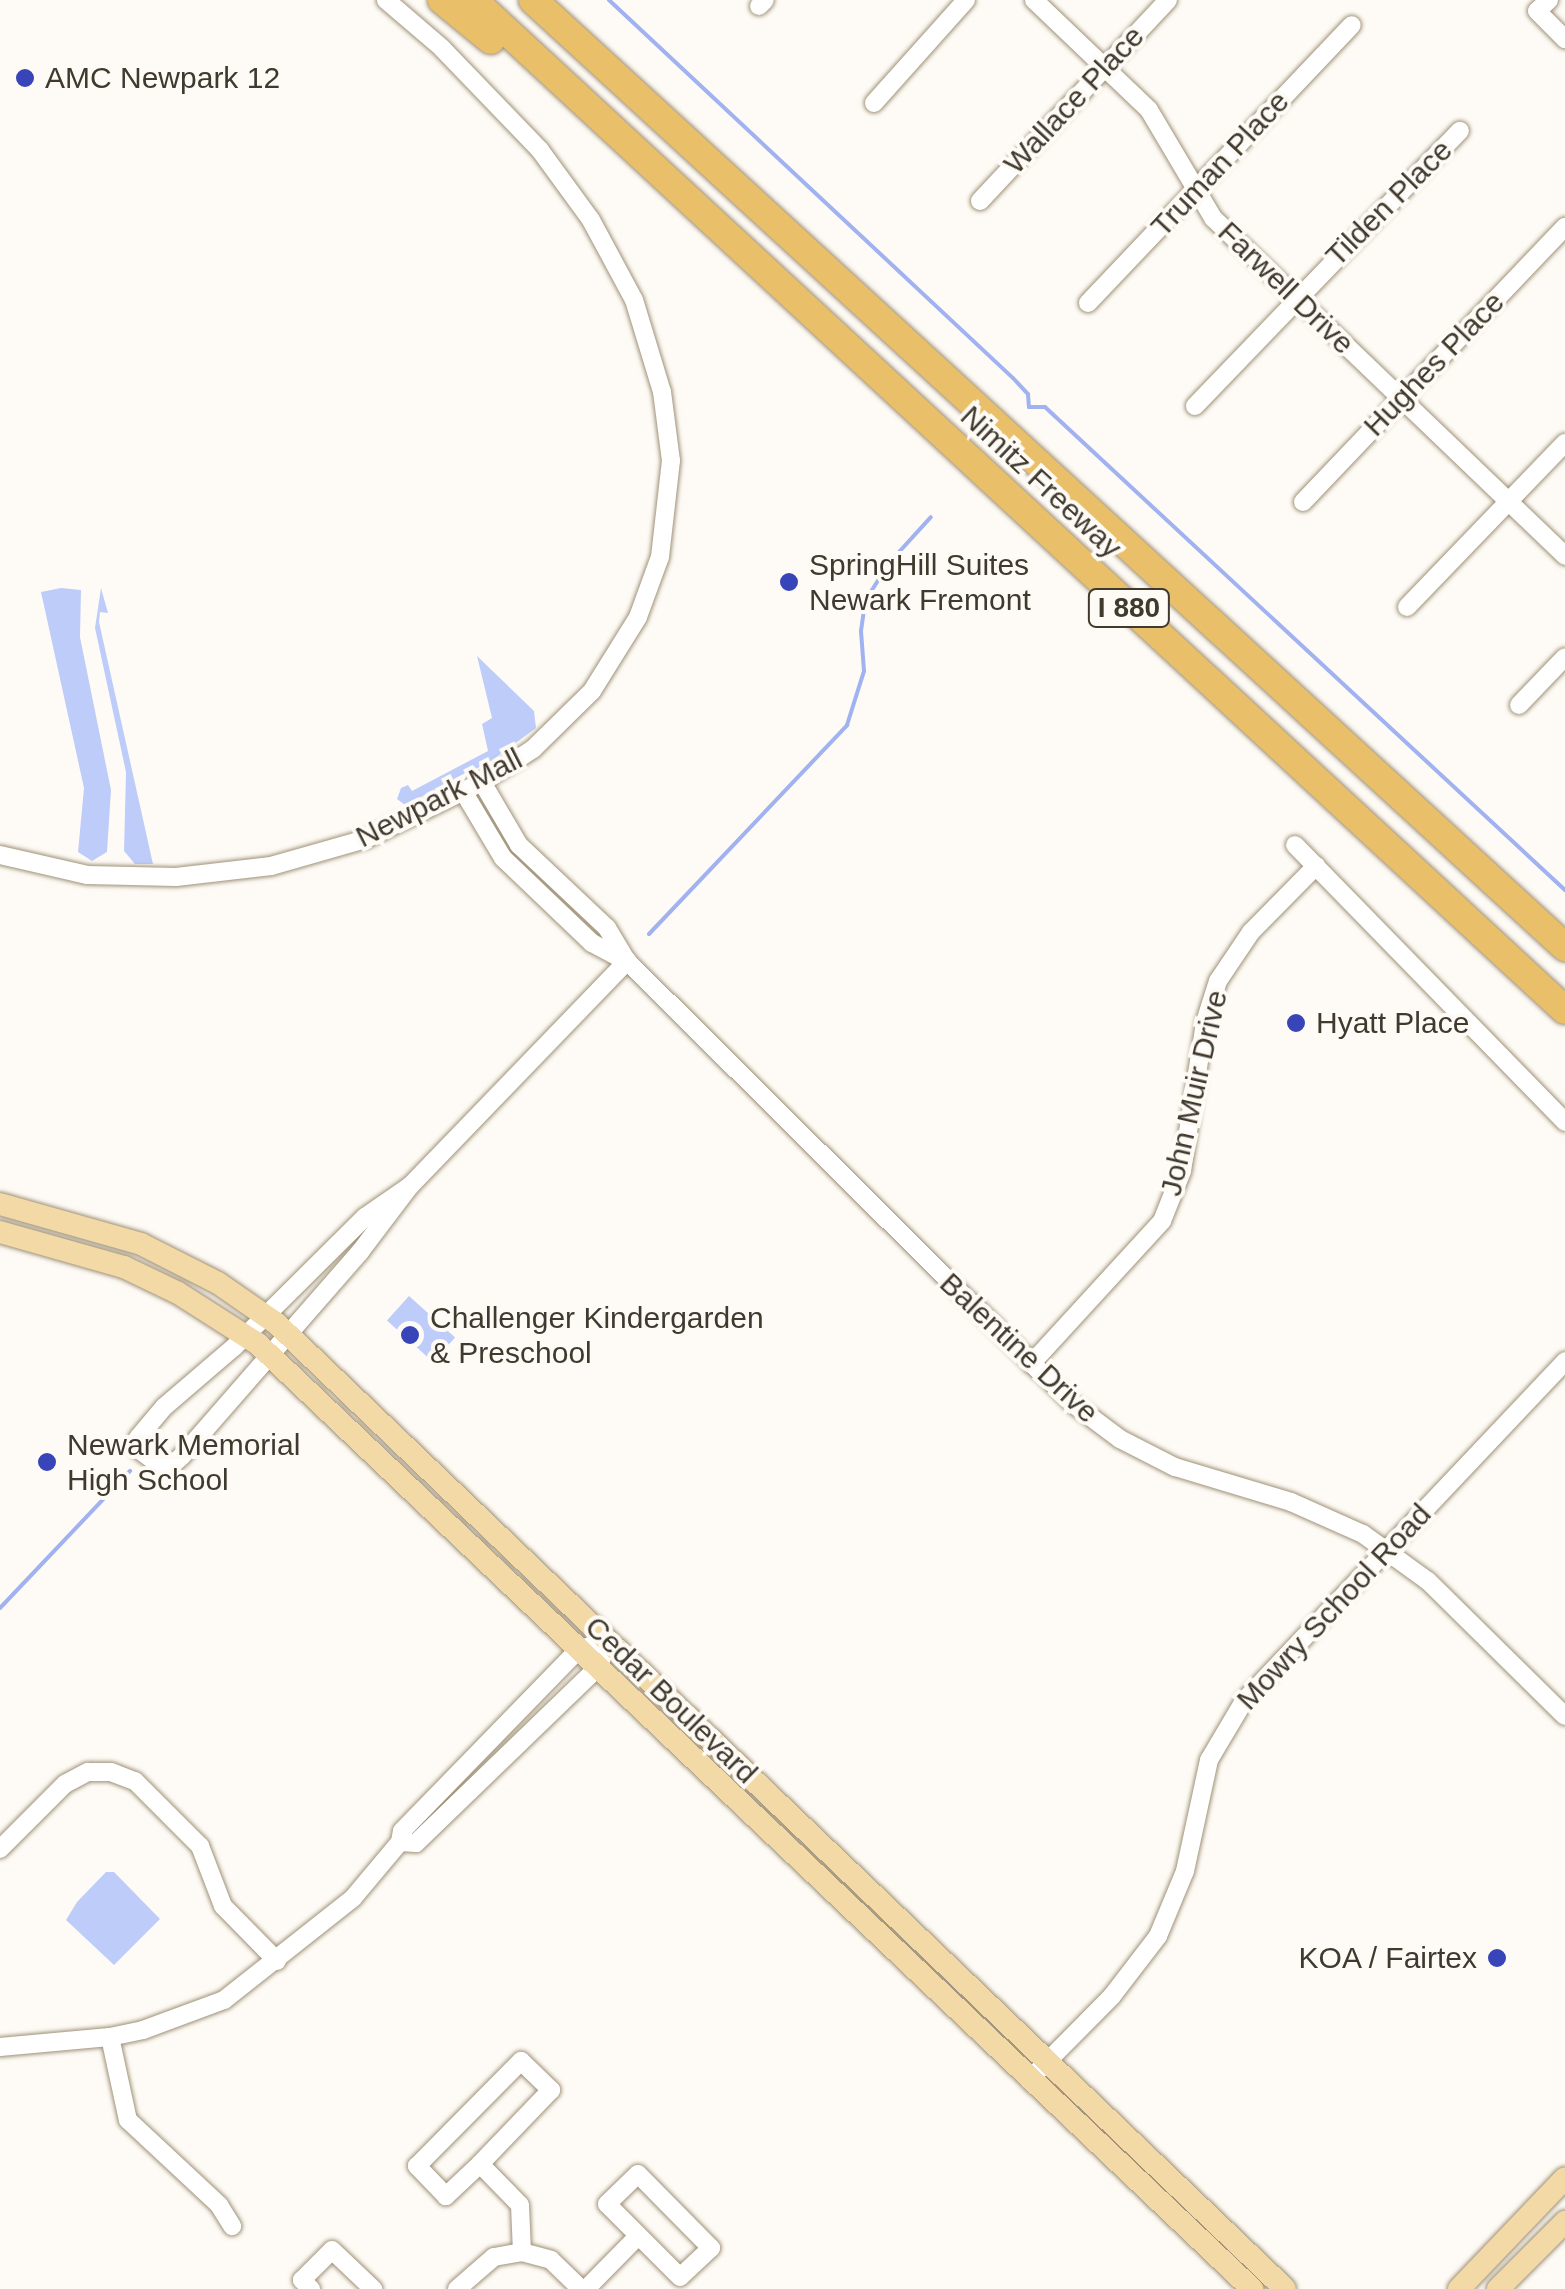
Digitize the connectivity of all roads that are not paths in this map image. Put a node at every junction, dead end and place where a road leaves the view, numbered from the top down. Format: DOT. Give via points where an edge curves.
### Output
graph roads {
  1 [pos="386,0"];
  2 [pos="442,0"];
  3 [pos="473,0"];
  4 [pos="966,0"];
  5 [pos="1034,0"];
  6 [pos="1168,0"];
  7 [pos="541,4"];
  8 [pos="1543,6"];
  9 [pos="1352,24"];
  10 [pos="1565,39"];
  11 [pos="1104,66"];
  12 [pos="874,103"];
  13 [pos="1460,131"];
  14 [pos="1193,192"];
  15 [pos="980,201"];
  16 [pos="700,213"];
  17 [pos="1565,227"];
  18 [pos="1296,298"];
  19 [pos="1088,303"];
  20 [pos="1401,399"];
  21 [pos="1195,406"];
  22 [pos="1565,443"];
  23 [pos="1303,502"];
  24 [pos="1509,502"];
  25 [pos="1565,556"];
  26 [pos="1408,606"];
  27 [pos="1565,657"];
  28 [pos="1519,706"];
  29 [pos="482,782"];
  30 [pos="464,791"];
  31 [pos="1295,845"];
  32 [pos="0,855"];
  33 [pos="1316,866"];
  34 [pos="1565,947"];
  35 [pos="626,962"];
  36 [pos="1563,1010"];
  37 [pos="1565,1122"];
  38 [pos="410,1186"];
  39 [pos="0,1204"];
  40 [pos="0,1232"];
  41 [pos="265,1315"];
  42 [pos="289,1334"];
  43 [pos="246,1335"];
  44 [pos="271,1355"];
  45 [pos="1565,1361"];
  46 [pos="1032,1364"];
  47 [pos="1386,1549"];
  48 [pos="610,1641"];
  49 [pos="579,1649"];
  50 [pos="598,1667"];
  51 [pos="1565,1716"];
  52 [pos="400,1842"];
  53 [pos="0,1849"];
  54 [pos="278,1961"];
  55 [pos="110,2037"];
  56 [pos="0,2046"];
  57 [pos="1048,2062"];
  58 [pos="1030,2080"];
  59 [pos="480,2164"];
  60 [pos="1565,2178"];
  61 [pos="1565,2222"];
  62 [pos="232,2226"];
  63 [pos="638,2236"];
  64 [pos="522,2252"];
  65 [pos="311,2289"];
  66 [pos="373,2289"];
  67 [pos="457,2289"];
  68 [pos="583,2289"];
  69 [pos="1252,2289"];
  70 [pos="1285,2289"];
  71 [pos="1459,2289"];
  72 [pos="1498,2289"];
  1 -- 29 [label="street, Newpark Mall" via="517,124 580,202 634,300 667,424 670,491 660,557 623,646 560,726"];
  2 -- 16 [label="highway"];
  3 -- 16 [label="highway, Nimitz Freeway / I 880"];
  4 -- 12 [label="street"];
  5 -- 11 [label="street, Farwell Drive"];
  6 -- 11 [label="street, Wallace Place"];
  7 -- 34 [label="highway, Nimitz Freeway / I 880"];
  8 -- 10 [label="street"];
  9 -- 14 [label="street, Truman Place"];
  11 -- 14 [label="street, Farwell Drive" via="1170,140"];
  11 -- 15 [label="street, Wallace Place"];
  13 -- 18 [label="street, Tilden Place"];
  14 -- 18 [label="street, Farwell Drive"];
  14 -- 19 [label="street, Truman Place"];
  16 -- 36 [label="highway, Nimitz Freeway / I 880"];
  17 -- 20 [label="street, Hughes Place"];
  18 -- 20 [label="street, Farwell Drive"];
  18 -- 21 [label="street, Tilden Place"];
  20 -- 23 [label="street, Hughes Place"];
  20 -- 24 [label="street, Farwell Drive"];
  22 -- 24 [label="street"];
  24 -- 25 [label="street, Farwell Drive"];
  24 -- 26 [label="street"];
  27 -- 28 [label="street"];
  29 -- 30 [label="street, Newpark Mall"];
  29 -- 35 [label="street, Balentine Drive" via="519,844 607,928"];
  30 -- 32 [label="street, Newpark Mall" via="366,839 239,872 114,877"];
  30 -- 35 [label="street, Balentine Drive" via="503,858 592,943"];
  31 -- 33 [label="street"];
  33 -- 37 [label="street"];
  33 -- 46 [label="street, John Muir Drive" via="1250,932 1218,981 1205,1022 1182,1171 1162,1221"];
  35 -- 38 [label="street"];
  35 -- 46 [label="street, Balentine Drive"];
  38 -- 41 [label="street" via="365,1217"];
  38 -- 42 [label="street"];
  39 -- 41 [label="main road, Cedar Boulevard" via="141,1244"];
  40 -- 43 [label="main road, Cedar Boulevard" via="124,1267"];
  41 -- 42 [label="main road, Cedar Boulevard"];
  41 -- 43 [label="street"];
  42 -- 44 [label="street"];
  42 -- 48 [label="main road, Cedar Boulevard"];
  43 -- 44 [label="main road, Cedar Boulevard"];
  43 -- 44 [label="street" via="146,1426 138,1448 148,1458 172,1465"];
  44 -- 49 [label="main road, Cedar Boulevard"];
  45 -- 47 [label="street, Mowry School Road"];
  46 -- 47 [label="street, Balentine Drive" via="1094,1420 1147,1454 1316,1511"];
  47 -- 51 [label="street, Balentine Drive" via="1428,1581"];
  47 -- 57 [label="street, Mowry School Road" via="1230,1720 1201,1783 1170,1915 1130,1976"];
  48 -- 49 [label="street"];
  48 -- 50 [label="street"];
  48 -- 57 [label="main road, Cedar Boulevard"];
  49 -- 50 [label="main road, Cedar Boulevard"];
  49 -- 52 [label="street" via="402,1830"];
  50 -- 52 [label="street" via="416,1842"];
  50 -- 58 [label="main road, Cedar Boulevard"];
  52 -- 54 [label="street" via="352,1898"];
  53 -- 54 [label="street" via="65,1784 88,1772 112,1772 135,1782 200,1846 222,1906"];
  54 -- 55 [label="street" via="224,2000"];
  55 -- 56 [label="street"];
  55 -- 62 [label="street" via="128,2120 220,2206"];
  57 -- 58 [label="street, Mowry School Road"];
  57 -- 70 [label="main road, Cedar Boulevard"];
  58 -- 69 [label="main road, Cedar Boulevard"];
  59 -- 59 [label="street" via="551,2090 521,2062 417,2166 446,2196"];
  59 -- 64 [label="street" via="520,2205"];
  60 -- 71 [label="main road"];
  61 -- 72 [label="main road"];
  63 -- 63 [label="street" via="680,2277 711,2248 638,2174 607,2204"];
  63 -- 68 [label="street"];
  64 -- 67 [label="street" via="494,2257"];
  64 -- 68 [label="street" via="550,2260"];
  65 -- 66 [label="street" via="302,2280 332,2250"];
}
